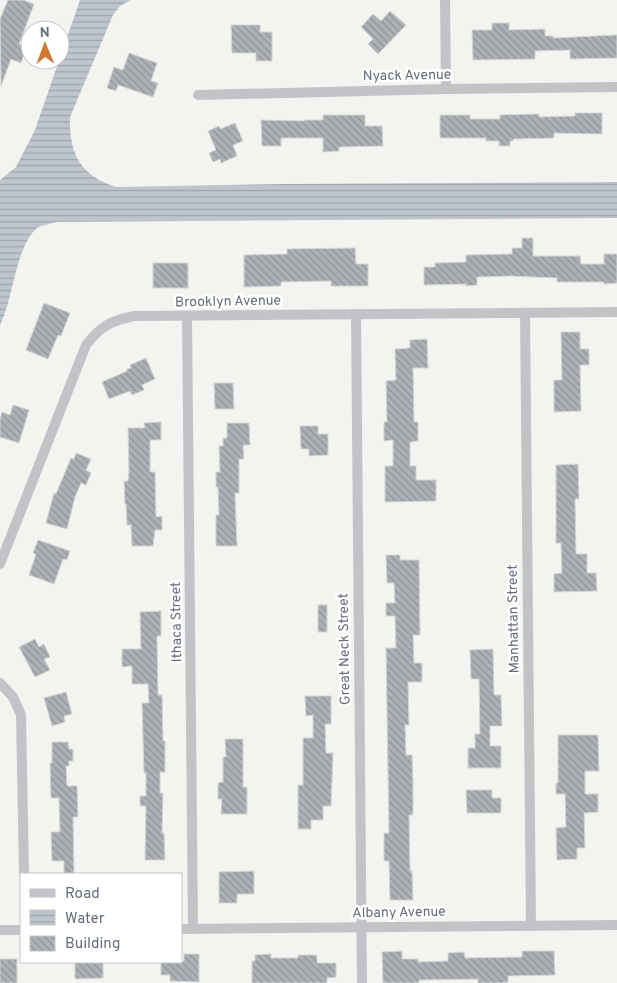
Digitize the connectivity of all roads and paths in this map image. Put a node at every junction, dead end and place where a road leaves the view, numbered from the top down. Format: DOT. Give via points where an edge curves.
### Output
graph roads {
  1 [pos="445,0"];
  2 [pos="617,87"];
  3 [pos="446,88"];
  4 [pos="198,95"];
  5 [pos="617,312"];
  6 [pos="525,313"];
  7 [pos="356,314"];
  8 [pos="187,316"];
  9 [pos="0,564"];
  10 [pos="0,683"];
  11 [pos="24,873"];
  12 [pos="530,925"];
  13 [pos="617,925"];
  14 [pos="362,927"];
  15 [pos="182,928"];
  16 [pos="193,928"];
  17 [pos="0,930"];
  18 [pos="20,930"];
  19 [pos="362,983"];
  1 -- 3 [label="street"];
  2 -- 3 [label="street, Nyack Avenue"];
  3 -- 4 [label="street, Nyack Avenue"];
  5 -- 6 [label="street, Brooklyn Avenue"];
  6 -- 7 [label="street, Brooklyn Avenue"];
  6 -- 12 [label="street, Manhattan Street"];
  7 -- 8 [label="street, Brooklyn Avenue"];
  7 -- 14 [label="street, Great Neck Street"];
  8 -- 9 [label="street, Brooklyn Avenue" via="134,316 115,320 98,330 86,345"];
  8 -- 16 [label="street, Ithaca Street"];
  10 -- 11 [label="street" via="13,697 21,715"];
  12 -- 13 [label="street, Albany Avenue"];
  12 -- 14 [label="street, Albany Avenue"];
  14 -- 16 [label="street, Albany Avenue"];
  14 -- 19 [label="street, Great Neck Street"];
  15 -- 16 [label="street, Albany Avenue"];
  17 -- 18 [label="street"];
}
